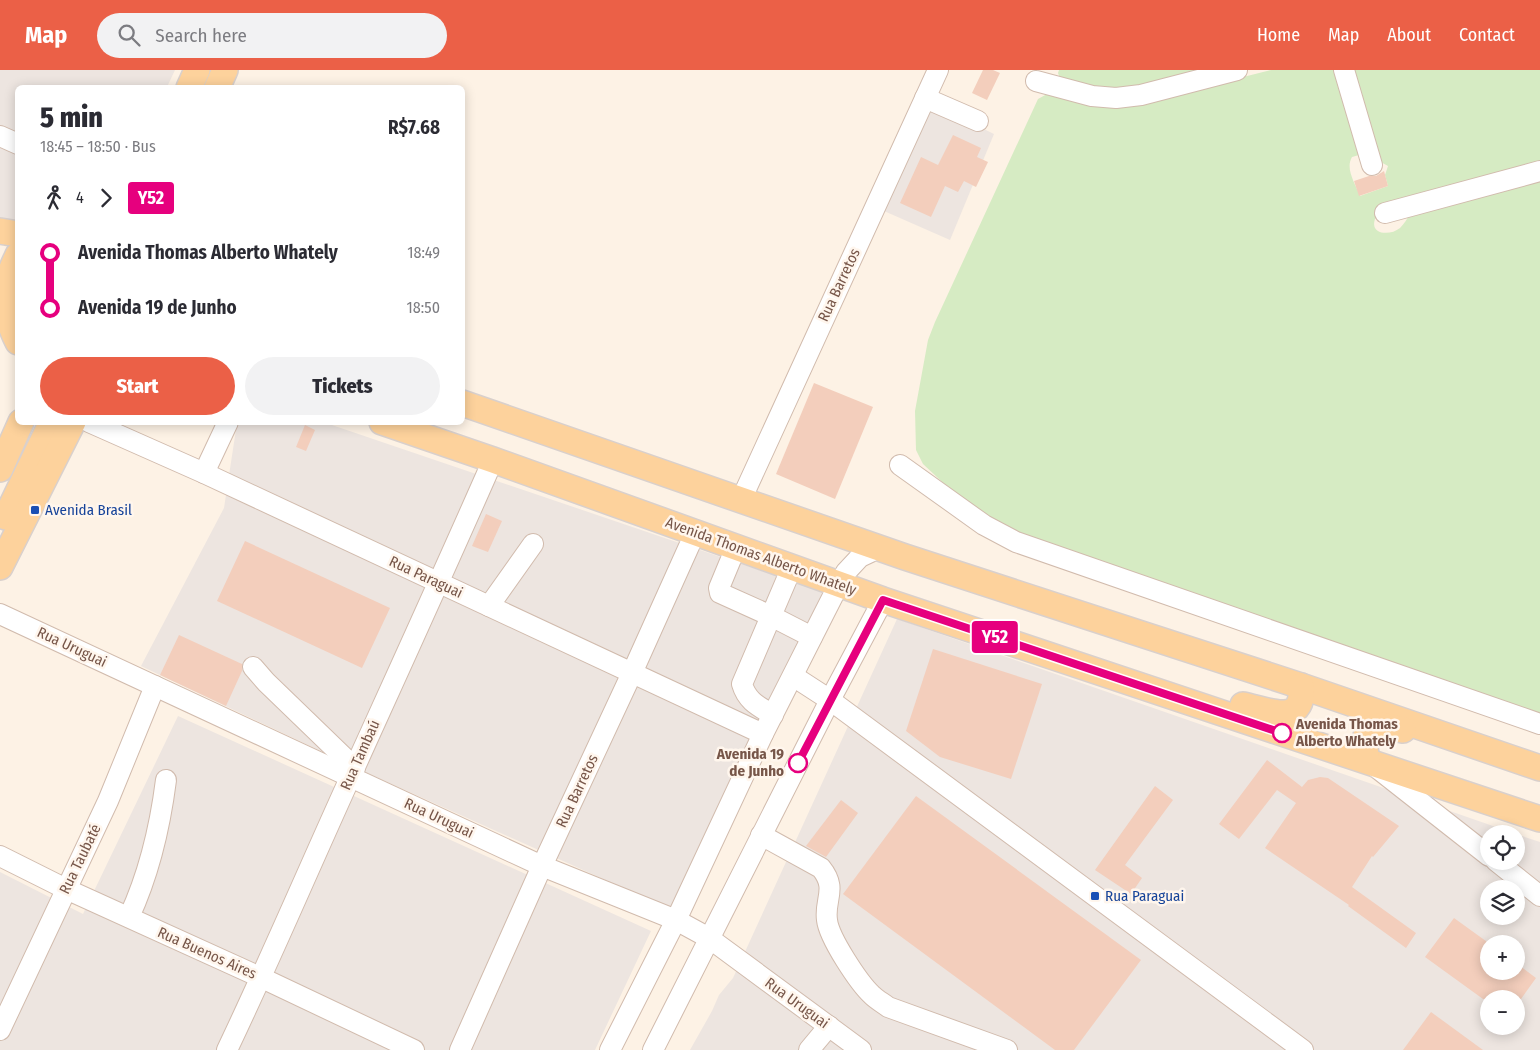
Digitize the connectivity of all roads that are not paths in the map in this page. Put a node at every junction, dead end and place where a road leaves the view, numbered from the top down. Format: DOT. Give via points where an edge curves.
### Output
graph roads {
  1 [pos="183,70"];
  2 [pos="196,70"];
  3 [pos="214,70"];
  4 [pos="225,70"];
  5 [pos="938,70"];
  6 [pos="1237,70"];
  7 [pos="1344,70"];
  8 [pos="1036,81"];
  9 [pos="176,85"];
  10 [pos="190,85"];
  11 [pos="207,85"];
  12 [pos="219,85"];
  13 [pos="925,98"];
  14 [pos="978,121"];
  15 [pos="0,136"];
  16 [pos="15,143"];
  17 [pos="1372,165"];
  18 [pos="1540,171"];
  19 [pos="1385,213"];
  20 [pos="0,230"];
  21 [pos="15,233"];
  22 [pos="15,259"];
  23 [pos="4,274"];
  24 [pos="15,336"];
  25 [pos="465,403"];
  26 [pos="21,425"];
  27 [pos="34,425"];
  28 [pos="51,425"];
  29 [pos="71,425"];
  30 [pos="96,425"];
  31 [pos="227,425"];
  32 [pos="391,425"];
  33 [pos="493,460"];
  34 [pos="900,465"];
  35 [pos="0,469"];
  36 [pos="204,473"];
  37 [pos="0,494"];
  38 [pos="741,500"];
  39 [pos="0,530"];
  40 [pos="695,533"];
  41 [pos="533,544"];
  42 [pos="736,547"];
  43 [pos="880,548"];
  44 [pos="0,566"];
  45 [pos="792,568"];
  46 [pos="439,583"];
  47 [pos="839,584"];
  48 [pos="883,600"];
  49 [pos="489,606"];
  50 [pos="0,614"];
  51 [pos="771,616"];
  52 [pos="812,637"];
  53 [pos="253,667"];
  54 [pos="632,673"];
  55 [pos="793,676"];
  56 [pos="155,686"];
  57 [pos="1301,686"];
  58 [pos="1164,694"];
  59 [pos="830,700"];
  60 [pos="773,715"];
  61 [pos="1540,724"];
  62 [pos="763,734"];
  63 [pos="1470,743"];
  64 [pos="1367,760"];
  65 [pos="1540,768"];
  66 [pos="352,772"];
  67 [pos="166,780"];
  68 [pos="1540,819"];
  69 [pos="761,835"];
  70 [pos="1480,849"];
  71 [pos="0,856"];
  72 [pos="542,866"];
  73 [pos="1507,870"];
  74 [pos="66,889"];
  75 [pos="1540,896"];
  76 [pos="129,917"];
  77 [pos="676,920"];
  78 [pos="709,938"];
  79 [pos="262,978"];
  80 [pos="829,1026"];
  81 [pos="0,1030"];
  82 [pos="227,1050"];
  83 [pos="414,1050"];
  84 [pos="460,1050"];
  85 [pos="610,1050"];
  86 [pos="653,1050"];
  87 [pos="809,1050"];
  88 [pos="861,1050"];
  89 [pos="1007,1050"];
  90 [pos="1303,1050"];
  1 -- 9 [label="main road"];
  2 -- 10 [label="main road"];
  3 -- 11 [label="main road"];
  4 -- 12 [label="main road"];
  5 -- 13 [label="street, Rua Barretos"];
  6 -- 8 [label="street" via="1141,95 1116,98 1092,96"];
  7 -- 17 [label="street"];
  13 -- 14 [label="street"];
  13 -- 38 [label="street, Rua Barretos"];
  15 -- 16 [label="street"];
  18 -- 19 [label="street"];
  20 -- 21 [label="main road"];
  22 -- 23 [label="main road"];
  23 -- 24 [label="main road" via="6,304"];
  25 -- 38 [label="main road"];
  26 -- 35 [label="main road"];
  27 -- 37 [label="main road"];
  28 -- 39 [label="main road"];
  29 -- 44 [label="main road"];
  30 -- 36 [label="street, Rua Paraguai"];
  31 -- 36 [label="street"];
  32 -- 33 [label="main road, Avenida Thomas Alberto Whately"];
  33 -- 40 [label="main road, Avenida Thomas Alberto Whately"];
  33 -- 46 [label="street, Rua Tambaú"];
  34 -- 61 [label="street" via="984,526 1016,542"];
  36 -- 46 [label="street, Rua Paraguai"];
  38 -- 43 [label="main road"];
  40 -- 42 [label="main road, Avenida Thomas Alberto Whately"];
  40 -- 54 [label="street, Rua Barretos"];
  41 -- 49 [label="street"];
  42 -- 45 [label="main road, Avenida Thomas Alberto Whately"];
  42 -- 51 [label="street" via="719,588 720,593"];
  43 -- 47 [label="street" via="860,557"];
  43 -- 57 [label="main road"];
  45 -- 47 [label="main road, Avenida Thomas Alberto Whately"];
  45 -- 51 [label="street"];
  46 -- 49 [label="street, Rua Paraguai"];
  46 -- 66 [label="street, Rua Tambaú"];
  47 -- 48 [label="main road, Avenida Thomas Alberto Whately"];
  47 -- 52 [label="street"];
  48 -- 58 [label="main road, Avenida Thomas Alberto Whately"];
  48 -- 59 [label="street"];
  49 -- 54 [label="street, Rua Paraguai"];
  50 -- 56 [label="street, Rua Uruguai"];
  51 -- 52 [label="street"];
  51 -- 60 [label="street" via="742,684 752,703"];
  52 -- 55 [label="street"];
  53 -- 66 [label="street"];
  54 -- 62 [label="street, Rua Paraguai"];
  54 -- 72 [label="street, Rua Barretos"];
  55 -- 59 [label="street"];
  55 -- 60 [label="street"];
  56 -- 66 [label="street, Rua Uruguai"];
  56 -- 74 [label="street, Rua Taubaté" via="108,801"];
  57 -- 58 [label="main road" via="1302,696 1296,710 1274,714 1218,700"];
  57 -- 63 [label="main road"];
  58 -- 64 [label="main road, Avenida Thomas Alberto Whately"];
  59 -- 69 [label="street"];
  59 -- 90 [label="street"];
  60 -- 62 [label="street"];
  62 -- 77 [label="street"];
  63 -- 64 [label="main road" via="1381,725 1370,728 1365,736"];
  63 -- 65 [label="main road"];
  64 -- 68 [label="main road, Avenida Thomas Alberto Whately"];
  64 -- 70 [label="street"];
  66 -- 72 [label="street, Rua Uruguai"];
  66 -- 79 [label="street, Rua Tambaú"];
  67 -- 76 [label="street" via="156,840"];
  69 -- 78 [label="street"];
  69 -- 89 [label="street" via="821,868 827,875 830,885 827,920 835,943 872,995 888,1007"];
  71 -- 74 [label="street, Rua Buenos Aires"];
  72 -- 77 [label="street, Rua Uruguai"];
  72 -- 84 [label="street, Rua Barretos"];
  73 -- 75 [label="street"];
  74 -- 76 [label="street, Rua Buenos Aires"];
  74 -- 81 [label="street, Rua Taubaté"];
  76 -- 79 [label="street, Rua Buenos Aires"];
  77 -- 78 [label="street, Rua Uruguai"];
  77 -- 85 [label="street"];
  78 -- 80 [label="street, Rua Uruguai"];
  78 -- 86 [label="street"];
  79 -- 82 [label="street, Rua Tambaú"];
  79 -- 83 [label="street, Rua Buenos Aires"];
  80 -- 87 [label="street"];
  80 -- 88 [label="street, Rua Uruguai"];
}
